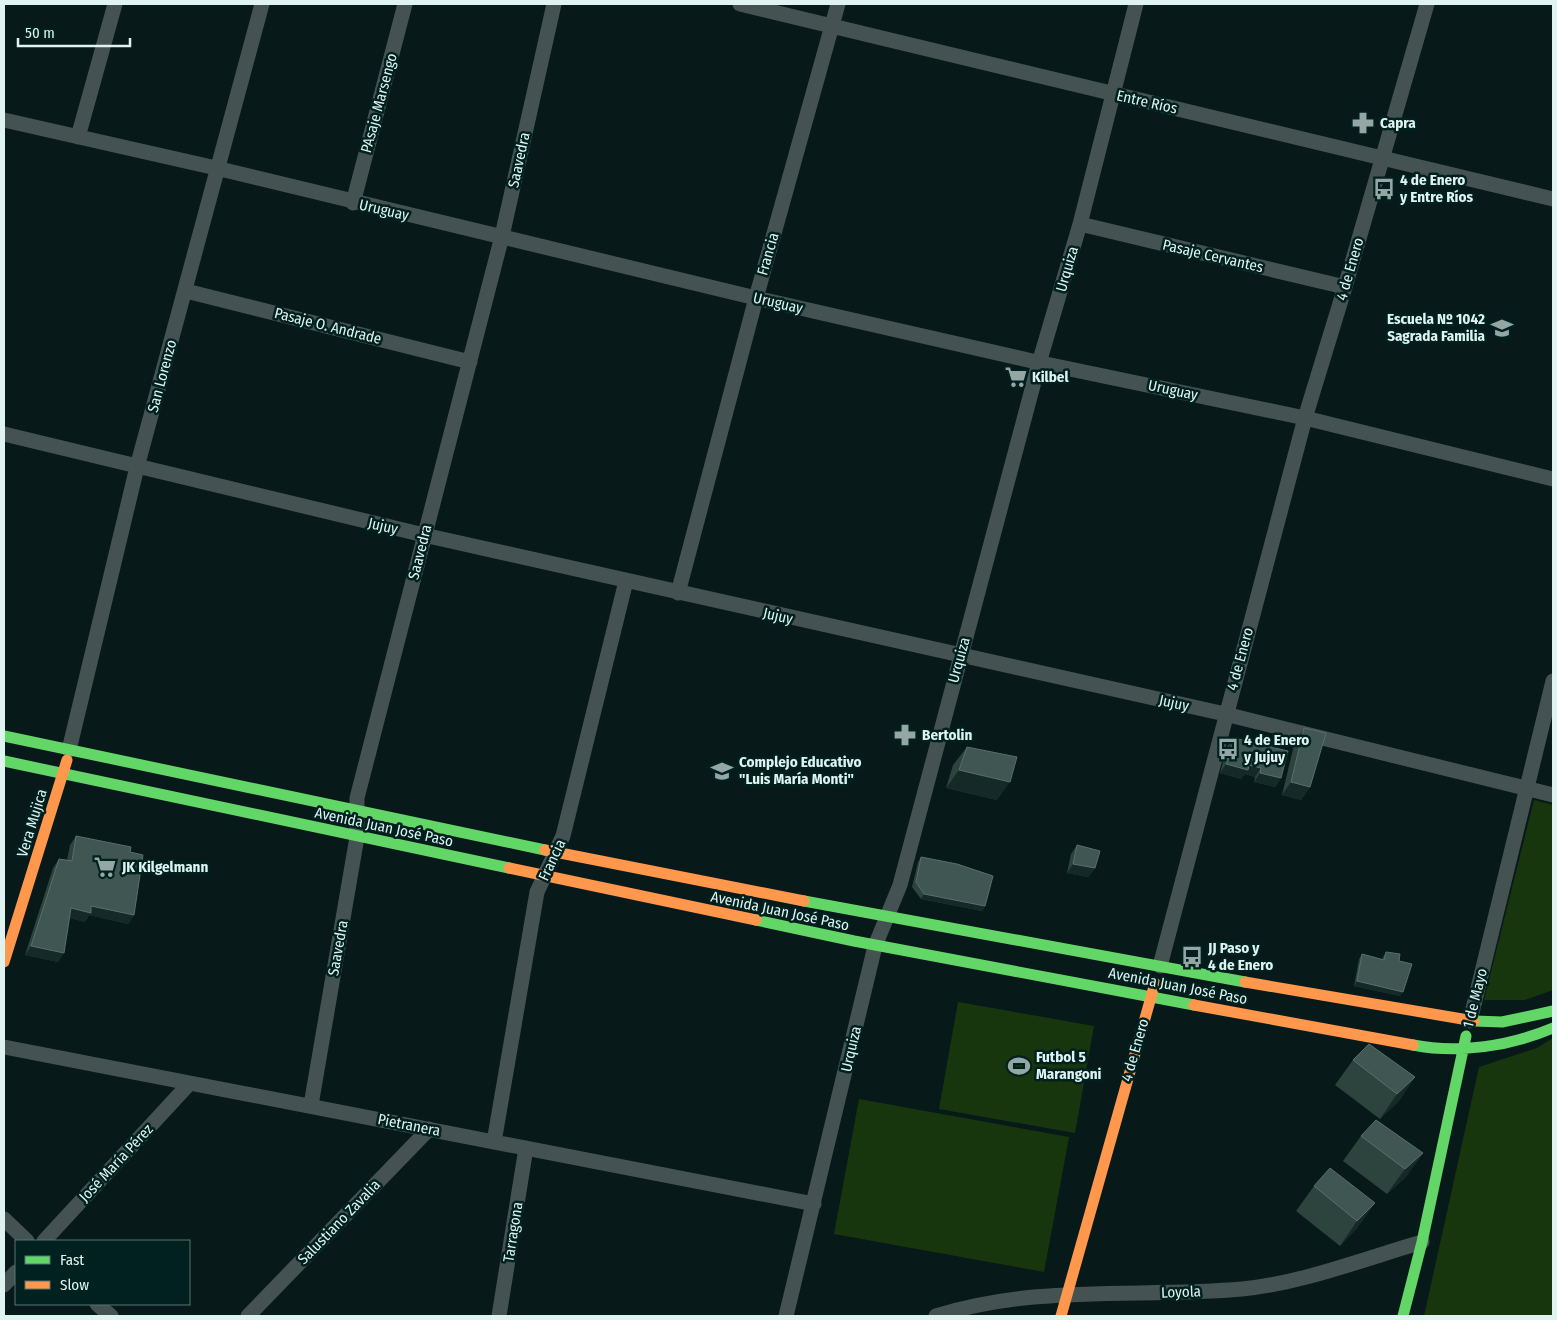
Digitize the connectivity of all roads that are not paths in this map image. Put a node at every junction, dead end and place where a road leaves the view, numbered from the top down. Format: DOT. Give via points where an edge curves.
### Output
graph roads {
  1 [pos="115,4"];
  2 [pos="262,4"];
  3 [pos="405,4"];
  4 [pos="554,4"];
  5 [pos="740,4"];
  6 [pos="838,4"];
  7 [pos="1136,4"];
  8 [pos="1427,4"];
  9 [pos="832,24"];
  10 [pos="1112,93"];
  11 [pos="4,120"];
  12 [pos="78,137"];
  13 [pos="1383,158"];
  14 [pos="216,168"];
  15 [pos="1553,199"];
  16 [pos="353,203"];
  17 [pos="1080,224"];
  18 [pos="502,236"];
  19 [pos="1345,287"];
  20 [pos="186,291"];
  21 [pos="756,298"];
  22 [pos="470,362"];
  23 [pos="1040,362"];
  24 [pos="1305,418"];
  25 [pos="4,434"];
  26 [pos="137,466"];
  27 [pos="1553,479"];
  28 [pos="424,535"];
  29 [pos="626,581"];
  30 [pos="678,593"];
  31 [pos="960,657"];
  32 [pos="1553,681"];
  33 [pos="1225,714"];
  34 [pos="4,736"];
  35 [pos="70,750"];
  36 [pos="4,761"];
  37 [pos="63,773"];
  38 [pos="1527,788"];
  39 [pos="1553,795"];
  40 [pos="356,810"];
  41 [pos="357,837"];
  42 [pos="556,851"];
  43 [pos="543,877"];
  44 [pos="886,917"];
  45 [pos="875,946"];
  46 [pos="4,962"];
  47 [pos="1160,966"];
  48 [pos="1150,996"];
  49 [pos="1553,1011"];
  50 [pos="1470,1021"];
  51 [pos="1553,1028"];
  52 [pos="4,1047"];
  53 [pos="1462,1049"];
  54 [pos="189,1084"];
  55 [pos="311,1105"];
  56 [pos="429,1129"];
  57 [pos="494,1142"];
  58 [pos="526,1148"];
  59 [pos="814,1204"];
  60 [pos="4,1218"];
  61 [pos="26,1240"];
  62 [pos="45,1240"];
  63 [pos="1422,1242"];
  64 [pos="15,1273"];
  65 [pos="4,1285"];
  66 [pos="1066,1294"];
  67 [pos="98,1305"];
  68 [pos="111,1316"];
  69 [pos="248,1316"];
  70 [pos="499,1316"];
  71 [pos="786,1316"];
  72 [pos="936,1316"];
  73 [pos="1060,1316"];
  74 [pos="1403,1316"];
  1 -- 12 [label="street"];
  2 -- 14 [label="street, San Lorenzo"];
  3 -- 16 [label="street, PAsaje Marsengo"];
  4 -- 18 [label="street, Saavedra"];
  5 -- 9 [label="street, Entre Ríos"];
  6 -- 9 [label="street, Francia"];
  7 -- 10 [label="street, Urquiza"];
  8 -- 13 [label="street, 4 de Enero"];
  9 -- 10 [label="street, Entre Ríos"];
  9 -- 21 [label="street, Francia"];
  10 -- 13 [label="street, Entre Ríos"];
  10 -- 17 [label="street, Urquiza"];
  11 -- 12 [label="street, Uruguay"];
  12 -- 14 [label="street, Uruguay"];
  13 -- 15 [label="street, Entre Ríos"];
  13 -- 19 [label="street, 4 de Enero"];
  14 -- 16 [label="street, Uruguay"];
  14 -- 20 [label="street, San Lorenzo"];
  16 -- 18 [label="street, Uruguay"];
  17 -- 19 [label="street, Pasaje Cervantes"];
  17 -- 23 [label="street, Urquiza"];
  18 -- 21 [label="street, Uruguay"];
  18 -- 22 [label="street, Saavedra"];
  19 -- 24 [label="street, 4 de Enero"];
  20 -- 22 [label="street, Pasaje O. Andrade"];
  20 -- 26 [label="street, San Lorenzo"];
  21 -- 23 [label="street, Uruguay"];
  21 -- 30 [label="street, Francia"];
  22 -- 28 [label="street, Saavedra"];
  23 -- 24 [label="street, Uruguay"];
  23 -- 31 [label="street, Urquiza"];
  24 -- 27 [label="street, Uruguay"];
  24 -- 33 [label="street, 4 de Enero"];
  25 -- 26 [label="street, Jujuy"];
  26 -- 28 [label="street, Jujuy"];
  26 -- 35 [label="street, San Lorenzo"];
  28 -- 29 [label="street, Jujuy"];
  28 -- 40 [label="street, Saavedra"];
  29 -- 30 [label="street, Jujuy"];
  29 -- 42 [label="street, Francia" via="563,836"];
  30 -- 31 [label="street, Jujuy"];
  31 -- 33 [label="street, Jujuy"];
  31 -- 44 [label="street, Urquiza" via="900,885"];
  32 -- 38 [label="street, 1 de Mayo"];
  33 -- 38 [label="street, Jujuy"];
  33 -- 47 [label="street, 4 de Enero"];
  34 -- 35 [label="main road, Avenida Juan José Paso"];
  35 -- 37 [label="main road, Vera Mujica"];
  35 -- 40 [label="main road, Avenida Juan José Paso"];
  36 -- 37 [label="main road, Avenida Juan José Paso"];
  37 -- 41 [label="main road, Avenida Juan José Paso"];
  37 -- 46 [label="main road, Vera Mujica"];
  38 -- 39 [label="street, Jujuy"];
  38 -- 50 [label="street, 1 de Mayo"];
  40 -- 41 [label="street, Saavedra"];
  40 -- 42 [label="main road, Avenida Juan José Paso"];
  41 -- 43 [label="main road, Avenida Juan José Paso"];
  41 -- 55 [label="street, Saavedra"];
  42 -- 43 [label="street, Francia"];
  42 -- 44 [label="main road, Avenida Juan José Paso"];
  43 -- 45 [label="main road, Avenida Juan José Paso"];
  43 -- 57 [label="street, Francia" via="537,892"];
  44 -- 45 [label="street, Urquiza"];
  44 -- 47 [label="main road, Avenida Juan José Paso"];
  45 -- 48 [label="main road, Avenida Juan José Paso"];
  45 -- 59 [label="street, Urquiza"];
  47 -- 48 [label="main road, 4 de Enero"];
  47 -- 50 [label="main road, Avenida Juan José Paso"];
  48 -- 53 [label="main road, Avenida Juan José Paso" via="1426,1048"];
  48 -- 66 [label="main road, 4 de Enero"];
  49 -- 50 [label="main road, Avenida Juan José Paso" via="1502,1022"];
  50 -- 53 [label="main road, 1 de Mayo"];
  51 -- 53 [label="main road, Avenida Juan José Paso" via="1534,1036"];
  52 -- 54 [label="street, Pietranera"];
  53 -- 63 [label="main road, 1 de Mayo"];
  54 -- 55 [label="street, Pietranera"];
  54 -- 62 [label="street, José María Pérez"];
  55 -- 56 [label="street, Pietranera"];
  56 -- 57 [label="street, Pietranera"];
  56 -- 69 [label="street, Salustiano Zavalia"];
  57 -- 58 [label="street, Pietranera"];
  58 -- 59 [label="street, Pietranera"];
  58 -- 70 [label="street, Tarragona"];
  59 -- 71 [label="street, Urquiza"];
  60 -- 61 [label="street"];
  63 -- 66 [label="street, Loyola" via="1314,1274 1244,1288 1178,1293"];
  63 -- 74 [label="main road, 1 de Mayo"];
  64 -- 65 [label="street"];
  66 -- 72 [label="street, Loyola" via="967,1306"];
  66 -- 73 [label="main road, 4 de Enero"];
  67 -- 68 [label="street"];
}
